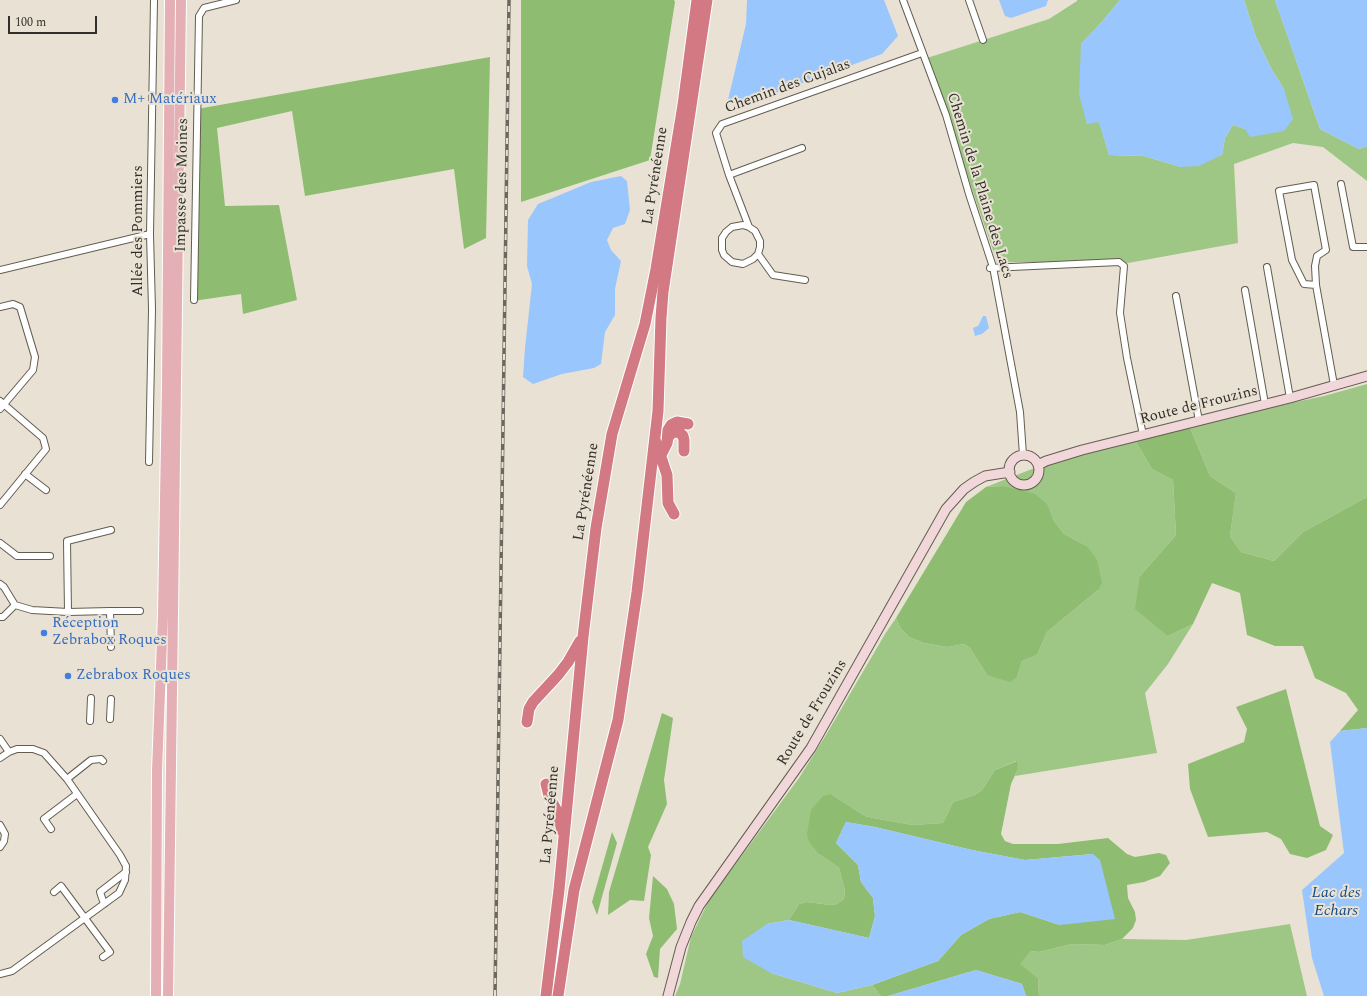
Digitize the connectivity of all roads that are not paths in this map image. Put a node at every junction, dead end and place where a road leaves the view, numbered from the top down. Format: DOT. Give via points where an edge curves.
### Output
graph roads {
  1 [pos="154,0"];
  2 [pos="170,0"];
  3 [pos="181,0"];
  4 [pos="236,0"];
  5 [pos="697,0"];
  6 [pos="707,0"];
  7 [pos="903,0"];
  8 [pos="969,0"];
  9 [pos="983,40"];
  10 [pos="922,53"];
  11 [pos="802,148"];
  12 [pos="729,175"];
  13 [pos="1341,184"];
  14 [pos="749,227"];
  15 [pos="150,234"];
  16 [pos="1367,247"];
  17 [pos="758,254"];
  18 [pos="1267,267"];
  19 [pos="992,268"];
  20 [pos="0,270"];
  21 [pos="805,280"];
  22 [pos="1316,285"];
  23 [pos="1245,290"];
  24 [pos="1176,296"];
  25 [pos="194,300"];
  26 [pos="0,307"];
  27 [pos="1367,376"];
  28 [pos="1334,385"];
  29 [pos="1290,398"];
  30 [pos="1265,404"];
  31 [pos="1,405"];
  32 [pos="1199,421"];
  33 [pos="688,424"];
  34 [pos="1143,435"];
  35 [pos="655,438"];
  36 [pos="667,443"];
  37 [pos="684,451"];
  38 [pos="1022,455"];
  39 [pos="661,456"];
  40 [pos="149,462"];
  41 [pos="1038,465"];
  42 [pos="1010,472"];
  43 [pos="25,474"];
  44 [pos="667,475"];
  45 [pos="650,480"];
  46 [pos="46,490"];
  47 [pos="0,505"];
  48 [pos="674,514"];
  49 [pos="111,530"];
  50 [pos="0,542"];
  51 [pos="50,556"];
  52 [pos="0,584"];
  53 [pos="15,605"];
  54 [pos="110,611"];
  55 [pos="140,611"];
  56 [pos="68,612"];
  57 [pos="0,617"];
  58 [pos="583,637"];
  59 [pos="111,648"];
  60 [pos="91,698"];
  61 [pos="111,699"];
  62 [pos="110,719"];
  63 [pos="90,721"];
  64 [pos="528,722"];
  65 [pos="0,739"];
  66 [pos="9,752"];
  67 [pos="0,758"];
  68 [pos="103,761"];
  69 [pos="66,779"];
  70 [pos="546,784"];
  71 [pos="78,794"];
  72 [pos="0,825"];
  73 [pos="51,829"];
  74 [pos="564,840"];
  75 [pos="0,847"];
  76 [pos="126,872"];
  77 [pos="54,892"];
  78 [pos="104,904"];
  79 [pos="84,918"];
  80 [pos="103,957"];
  81 [pos="0,974"];
  82 [pos="156,996"];
  83 [pos="168,996"];
  84 [pos="546,996"];
  85 [pos="558,996"];
  86 [pos="668,996"];
  1 -- 15 [label="street, Allée des Pommiers"];
  2 -- 82 [label="main road" via="167,384 157,771"];
  3 -- 83 [label="main road"];
  4 -- 25 [label="street, Impasse des Moines" via="204,8 199,16"];
  5 -- 58 [label="highway, La Pyrénéenne" via="656,269 645,324 612,434 596,528"];
  6 -- 35 [label="highway, La Pyrénéenne" via="664,292"];
  7 -- 10 [label="street, Chemin de la Plaine des Lacs"];
  8 -- 9 [label="street"];
  10 -- 12 [label="street, Chemin des Cujalas" via="722,124 716,133"];
  10 -- 19 [label="street, Chemin de la Plaine des Lacs" via="946,115"];
  11 -- 12 [label="street"];
  12 -- 14 [label="street, Chemin des Cujalas"];
  13 -- 16 [label="street" via="1353,247"];
  14 -- 17 [label="street, Chemin des Cujalas" via="760,240"];
  14 -- 17 [label="street" via="738,225 726,232 722,238 722,250 729,260 739,264 750,262"];
  15 -- 20 [label="street"];
  15 -- 40 [label="street, Allée des Pommiers" via="152,309"];
  17 -- 21 [label="street" via="774,274"];
  18 -- 29 [label="street"];
  19 -- 34 [label="street" via="1119,262 1124,266 1120,313"];
  19 -- 38 [label="street, Chemin de la Plaine des Lacs" via="1020,412"];
  22 -- 22 [label="street" via="1317,256 1326,250 1314,186 1279,191 1292,260 1304,284"];
  22 -- 28 [label="street"];
  23 -- 30 [label="street"];
  24 -- 32 [label="street"];
  26 -- 31 [label="street" via="13,304 20,307 35,357 33,370"];
  27 -- 28 [label="main road, Route de Frouzins"];
  28 -- 29 [label="main road, Route de Frouzins"];
  29 -- 30 [label="main road, Route de Frouzins"];
  30 -- 32 [label="main road, Route de Frouzins"];
  31 -- 43 [label="street" via="43,438 46,448"];
  32 -- 34 [label="main road, Route de Frouzins"];
  33 -- 36 [label="highway" via="677,422 671,425"];
  34 -- 41 [label="main road, Route de Frouzins" via="1082,450"];
  35 -- 39 [label="highway"];
  35 -- 45 [label="highway, La Pyrénéenne"];
  36 -- 37 [label="highway" via="672,433 680,433 684,440"];
  36 -- 39 [label="highway"];
  36 -- 44 [label="highway"];
  38 -- 41 [label="main road" via="1032,457"];
  38 -- 42 [label="main road" via="1011,463"];
  39 -- 44 [label="highway"];
  39 -- 45 [label="highway"];
  41 -- 42 [label="main road" via="1038,474 1028,484 1014,480"];
  42 -- 86 [label="main road, Route de Frouzins" via="985,476 974,482 946,509 812,748 699,906 681,947"];
  43 -- 46 [label="street"];
  43 -- 47 [label="street"];
  44 -- 48 [label="highway" via="668,503"];
  45 -- 85 [label="highway, La Pyrénéenne" via="618,720 574,890"];
  49 -- 56 [label="street" via="67,541"];
  50 -- 51 [label="street" via="17,556"];
  52 -- 53 [label="street"];
  53 -- 56 [label="street" via="32,610"];
  53 -- 57 [label="street"];
  54 -- 55 [label="street"];
  54 -- 56 [label="street"];
  54 -- 59 [label="street"];
  58 -- 64 [label="highway" via="568,662 533,702"];
  58 -- 74 [label="highway, La Pyrénéenne"];
  60 -- 63 [label="street"];
  61 -- 62 [label="street"];
  65 -- 66 [label="street"];
  66 -- 67 [label="street"];
  66 -- 69 [label="street" via="33,749 44,753"];
  68 -- 69 [label="street" via="91,760"];
  69 -- 71 [label="street"];
  70 -- 74 [label="highway"];
  71 -- 73 [label="street" via="44,819"];
  71 -- 76 [label="street" via="120,855"];
  72 -- 75 [label="street" via="6,834"];
  74 -- 84 [label="highway, La Pyrénéenne"];
  76 -- 78 [label="street" via="119,893"];
  76 -- 78 [label="street" via="100,892"];
  77 -- 79 [label="street" via="61,886"];
  78 -- 79 [label="street"];
  79 -- 80 [label="street" via="110,952"];
  79 -- 81 [label="street" via="12,971"];
}
